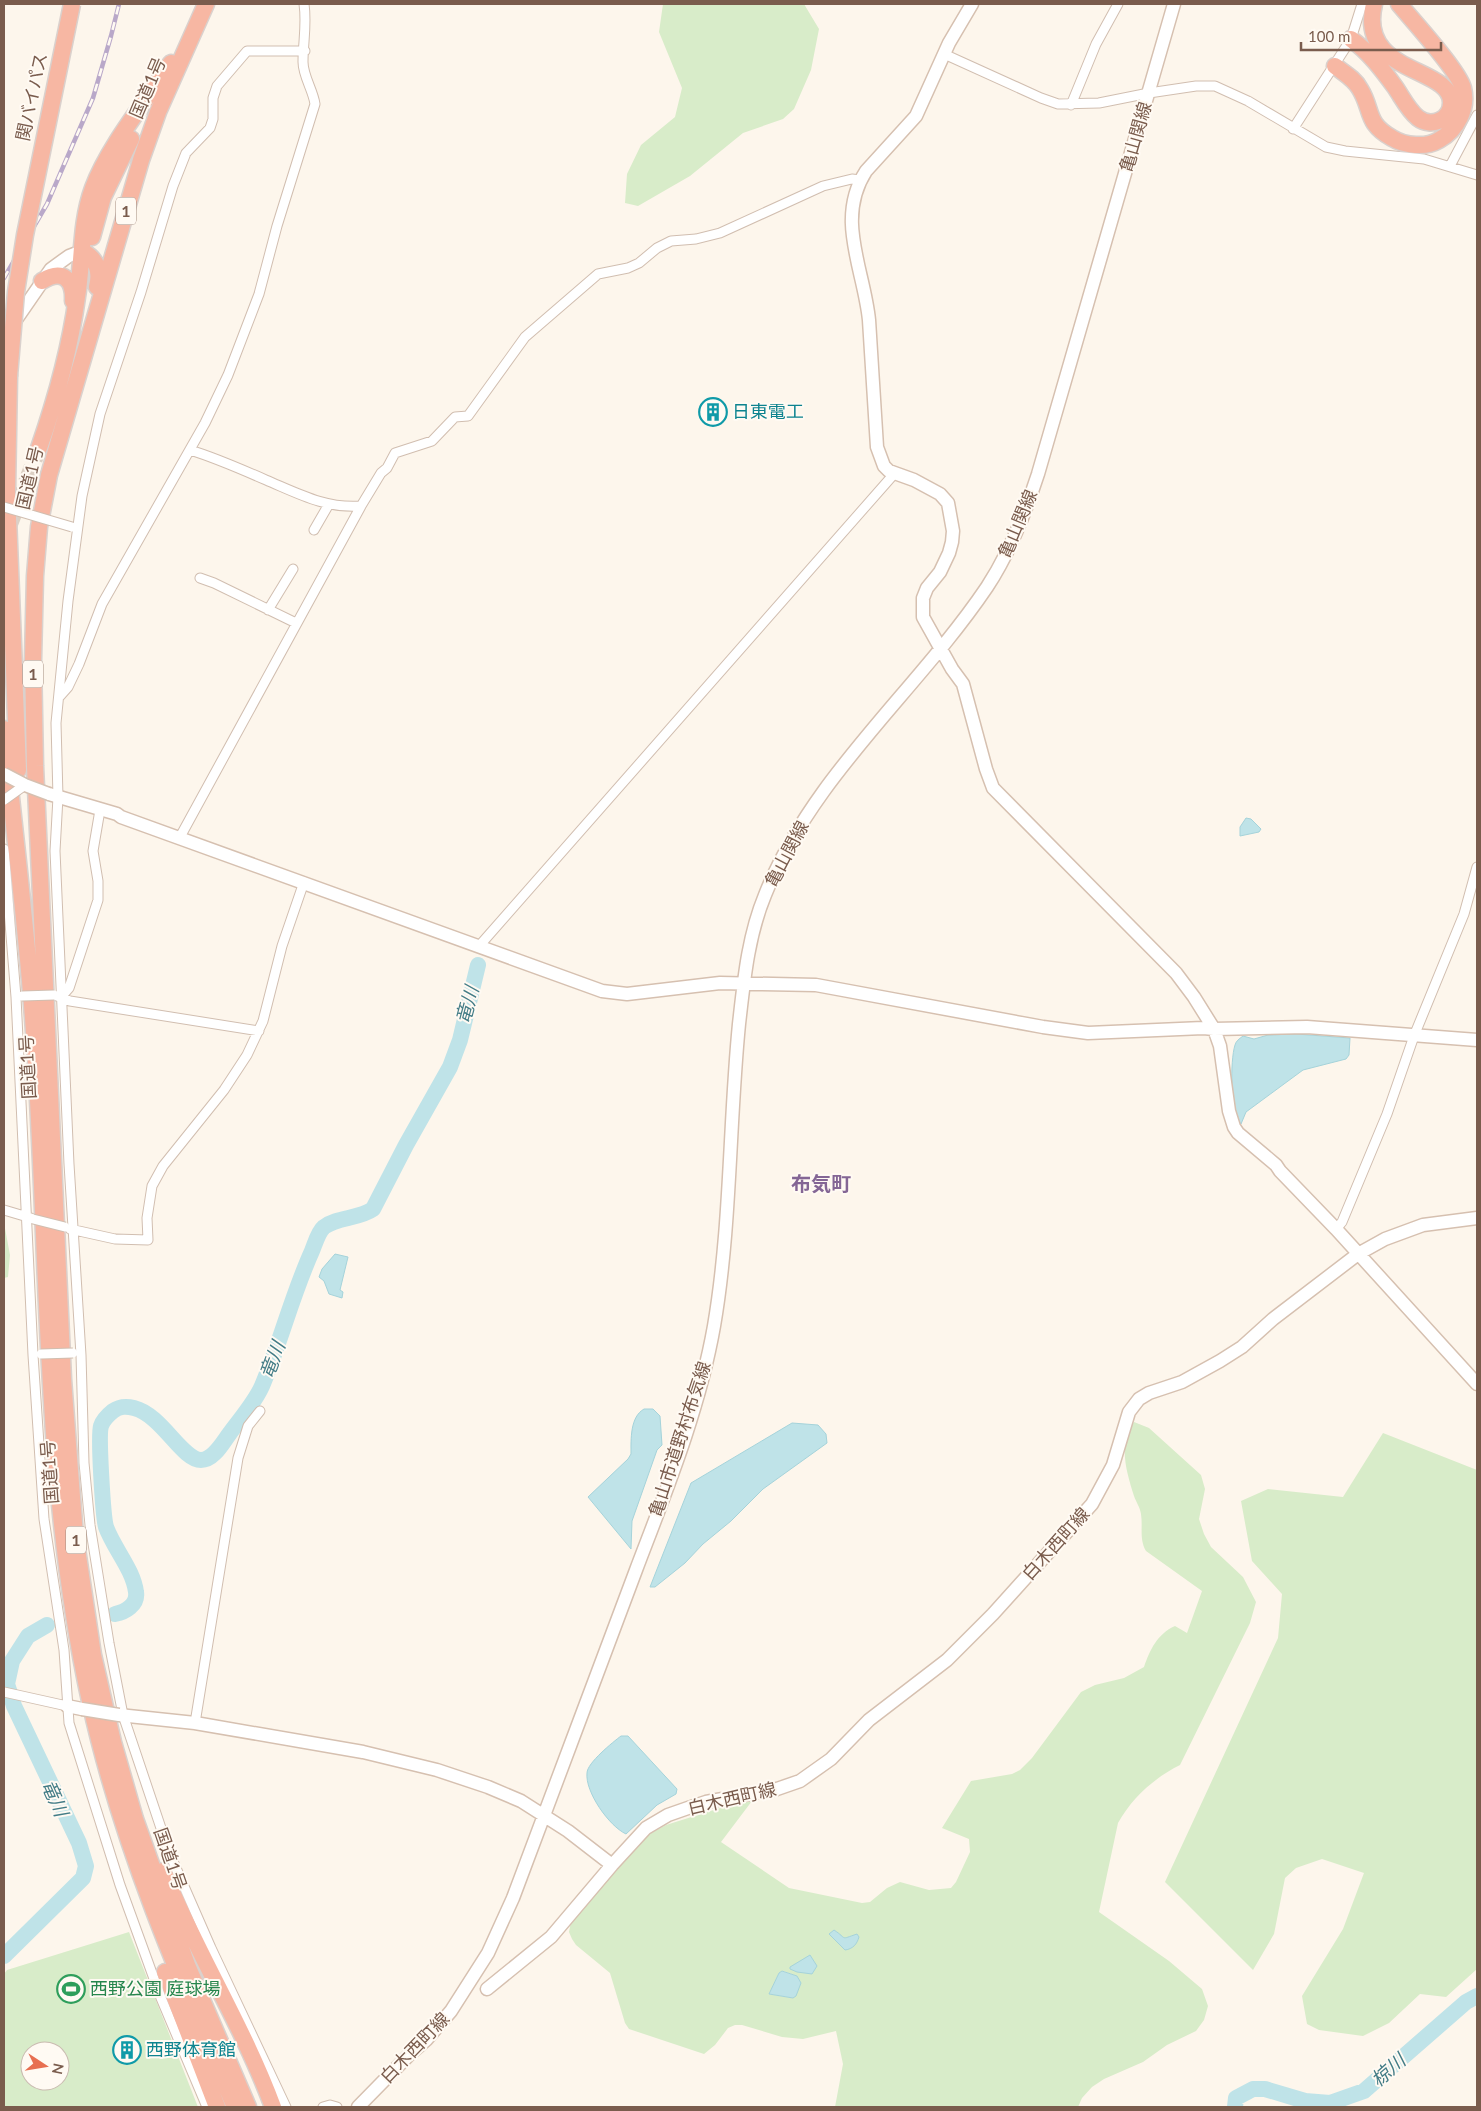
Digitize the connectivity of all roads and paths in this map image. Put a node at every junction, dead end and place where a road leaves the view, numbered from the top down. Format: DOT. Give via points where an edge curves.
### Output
graph roads {
  1 [pos="72,4"];
  2 [pos="206,4"];
  3 [pos="304,4"];
  4 [pos="972,4"];
  5 [pos="1118,4"];
  6 [pos="1174,4"];
  7 [pos="1362,4"];
  8 [pos="1374,4"];
  9 [pos="1398,4"];
  10 [pos="198,21"];
  11 [pos="1351,39"];
  12 [pos="305,51"];
  13 [pos="944,54"];
  14 [pos="181,60"];
  15 [pos="1335,66"];
  16 [pos="1148,93"];
  17 [pos="1071,105"];
  18 [pos="1477,115"];
  19 [pos="1293,129"];
  20 [pos="1450,166"];
  21 [pos="1477,175"];
  22 [pos="860,180"];
  23 [pos="82,251"];
  24 [pos="42,281"];
  25 [pos="4,337"];
  26 [pos="65,365"];
  27 [pos="68,406"];
  28 [pos="39,448"];
  29 [pos="190,450"];
  30 [pos="894,474"];
  31 [pos="329,504"];
  32 [pos="361,506"];
  33 [pos="4,507"];
  34 [pos="74,528"];
  35 [pos="314,530"];
  36 [pos="293,568"];
  37 [pos="200,578"];
  38 [pos="268,610"];
  39 [pos="296,624"];
  40 [pos="940,648"];
  41 [pos="15,678"];
  42 [pos="60,696"];
  43 [pos="4,729"];
  44 [pos="4,774"];
  45 [pos="25,785"];
  46 [pos="54,795"];
  47 [pos="4,801"];
  48 [pos="100,810"];
  49 [pos="180,838"];
  50 [pos="4,849"];
  51 [pos="1477,867"];
  52 [pos="304,882"];
  53 [pos="42,946"];
  54 [pos="480,946"];
  55 [pos="744,984"];
  56 [pos="19,996"];
  57 [pos="58,996"];
  58 [pos="33,1017"];
  59 [pos="1214,1030"];
  60 [pos="259,1031"];
  61 [pos="1414,1036"];
  62 [pos="1477,1040"];
  63 [pos="4,1210"];
  64 [pos="30,1218"];
  65 [pos="1477,1218"];
  66 [pos="69,1228"];
  67 [pos="1336,1229"];
  68 [pos="1358,1254"];
  69 [pos="77,1354"];
  70 [pos="37,1355"];
  71 [pos="1477,1384"];
  72 [pos="260,1411"];
  73 [pos="4,1692"];
  74 [pos="67,1706"];
  75 [pos="121,1715"];
  76 [pos="195,1723"];
  77 [pos="107,1742"];
  78 [pos="543,1817"];
  79 [pos="612,1865"];
  80 [pos="487,1989"];
  81 [pos="206,2107"];
  82 [pos="217,2107"];
  83 [pos="235,2107"];
  84 [pos="248,2107"];
  85 [pos="273,2107"];
  86 [pos="286,2107"];
  87 [pos="323,2107"];
  88 [pos="337,2107"];
  89 [pos="358,2107"];
  1 -- 41 [label="highway, 関バイパス / 1, bridge" via="16,292 7,492"];
  2 -- 10 [label="highway, 国道1号 / 1"];
  3 -- 12 [label="street"];
  4 -- 13 [label="street"];
  5 -- 17 [label="street" via="1096,44"];
  6 -- 16 [label="street, 亀山関線"];
  7 -- 11 [label="street"];
  8 -- 11 [label="highway" via="1372,22 1381,47 1392,58 1448,90 1451,103 1447,115 1432,123 1419,119 1372,57"];
  9 -- 15 [label="highway" via="1456,75 1463,89 1462,112 1450,132 1438,141 1423,145 1394,140 1374,124 1364,95 1355,81"];
  10 -- 14 [label="highway, 国道1号 / 1"];
  10 -- 23 [label="highway, 国道1号 / 1" via="98,176 88,205"];
  11 -- 15 [label="street"];
  12 -- 29 [label="street" via="304,70 315,104 311,121 259,294 228,375"];
  12 -- 34 [label="street" via="247,51 216,86 210,128 186,152 173,186 100,414"];
  13 -- 17 [label="street" via="1041,98"];
  13 -- 22 [label="street" via="916,116"];
  14 -- 23 [label="highway" via="122,155 103,197 90,241"];
  14 -- 27 [label="highway, 国道1号 / 1" via="141,160"];
  15 -- 19 [label="street"];
  16 -- 17 [label="street"];
  16 -- 19 [label="street" via="1216,86 1248,101"];
  16 -- 40 [label="street, 亀山関線" via="1028,506 988,585"];
  18 -- 20 [label="street"];
  19 -- 20 [label="street" via="1326,147 1424,159"];
  20 -- 21 [label="street"];
  22 -- 30 [label="street" via="852,207 854,250 869,319 877,447 884,466"];
  22 -- 32 [label="street" via="823,186 720,233 671,241 628,268 598,274 526,337 468,416 455,418 432,441 395,453"];
  23 -- 24 [label="street" via="60,261"];
  23 -- 26 [label="highway, 国道1号 / 1" via="75,316"];
  23 -- 27 [label="highway" via="96,263 99,279"];
  24 -- 25 [label="street"];
  24 -- 26 [label="highway" via="59,276 72,286"];
  26 -- 28 [label="highway, 国道1号 / 1"];
  27 -- 53 [label="highway, 国道1号 / 1" via="39,526 35,576 33,660"];
  29 -- 31 [label="street" via="229,463 304,497"];
  29 -- 42 [label="street" via="102,604 79,664"];
  30 -- 40 [label="street" via="914,480 940,494 948,503 953,531 949,553 927,588 922,608 925,622"];
  30 -- 54 [label="street"];
  31 -- 32 [label="street"];
  31 -- 35 [label="street"];
  32 -- 39 [label="street"];
  33 -- 34 [label="street, bridge"];
  34 -- 42 [label="street"];
  36 -- 38 [label="street"];
  37 -- 38 [label="street"];
  38 -- 39 [label="street"];
  39 -- 49 [label="street"];
  40 -- 55 [label="street, 亀山関線" via="812,808 785,852 763,898 753,931"];
  40 -- 59 [label="street" via="963,684 993,788 1176,973"];
  41 -- 53 [label="highway, 1"];
  41 -- 58 [label="highway, 1"];
  42 -- 46 [label="street"];
  43 -- 58 [label="highway, 国道1号 / 1"];
  44 -- 45 [label="street, bridge"];
  45 -- 46 [label="street, bridge"];
  45 -- 47 [label="street, bridge"];
  46 -- 48 [label="street"];
  46 -- 57 [label="street"];
  48 -- 49 [label="street"];
  48 -- 57 [label="street" via="93,852 98,900 69,988"];
  49 -- 52 [label="street"];
  50 -- 56 [label="street"];
  51 -- 61 [label="street" via="1464,914"];
  52 -- 54 [label="street"];
  52 -- 60 [label="street" via="282,946"];
  53 -- 77 [label="highway, 国道1号 / 1" via="71,1493 79,1568"];
  54 -- 55 [label="street" via="616,994 720,983"];
  55 -- 59 [label="street" via="816,985 1088,1033"];
  55 -- 78 [label="street, 亀山市道野村布気線" via="735,1062 723,1256 714,1328 699,1393 674,1469"];
  56 -- 57 [label="street, bridge"];
  56 -- 64 [label="street"];
  57 -- 60 [label="street" via="70,1001"];
  57 -- 66 [label="street"];
  58 -- 77 [label="highway, 国道1号 / 1" via="59,1498 74,1617"];
  59 -- 61 [label="street" via="1307,1027"];
  59 -- 67 [label="street" via="1220,1046 1234,1127 1276,1165"];
  60 -- 66 [label="street" via="234,1076 156,1179 149,1202 148,1240 115,1239"];
  61 -- 62 [label="street"];
  61 -- 67 [label="street" via="1387,1114 1342,1222"];
  63 -- 64 [label="street"];
  64 -- 66 [label="street, bridge"];
  64 -- 70 [label="street"];
  65 -- 68 [label="street, 白木西町線" via="1399,1232"];
  66 -- 69 [label="street"];
  67 -- 68 [label="street"];
  68 -- 71 [label="street"];
  68 -- 79 [label="street, 白木西町線" via="1242,1347 1202,1372 1149,1393 1134,1404 1125,1422 1113,1465 1092,1504 948,1660 869,1720 831,1759 788,1786 706,1802 668,1815 646,1828"];
  69 -- 70 [label="street, bridge"];
  69 -- 75 [label="street" via="90,1525"];
  70 -- 74 [label="street" via="44,1519 64,1650"];
  72 -- 76 [label="street" via="248,1426 238,1458"];
  73 -- 74 [label="street"];
  74 -- 75 [label="street, bridge"];
  74 -- 81 [label="street" via="72,1738 120,1885 161,1998"];
  75 -- 76 [label="street"];
  75 -- 86 [label="street" via="185,1892"];
  76 -- 78 [label="street" via="363,1752 437,1770 521,1801"];
  77 -- 82 [label="highway" via="98,1763 135,1885"];
  77 -- 83 [label="highway, 国道1号 / 1" via="123,1825 175,1969"];
  77 -- 84 [label="highway, 国道1号 / 1" via="167,1914"];
  77 -- 85 [label="highway" via="121,1750 147,1830 175,1900 258,2066"];
  78 -- 79 [label="street" via="568,1831"];
  78 -- 89 [label="street, 白木西町線" via="505,1920 478,1971 438,2027"];
  79 -- 80 [label="street, 白木西町線" via="551,1937"];
  87 -- 88 [label="street"];
}
